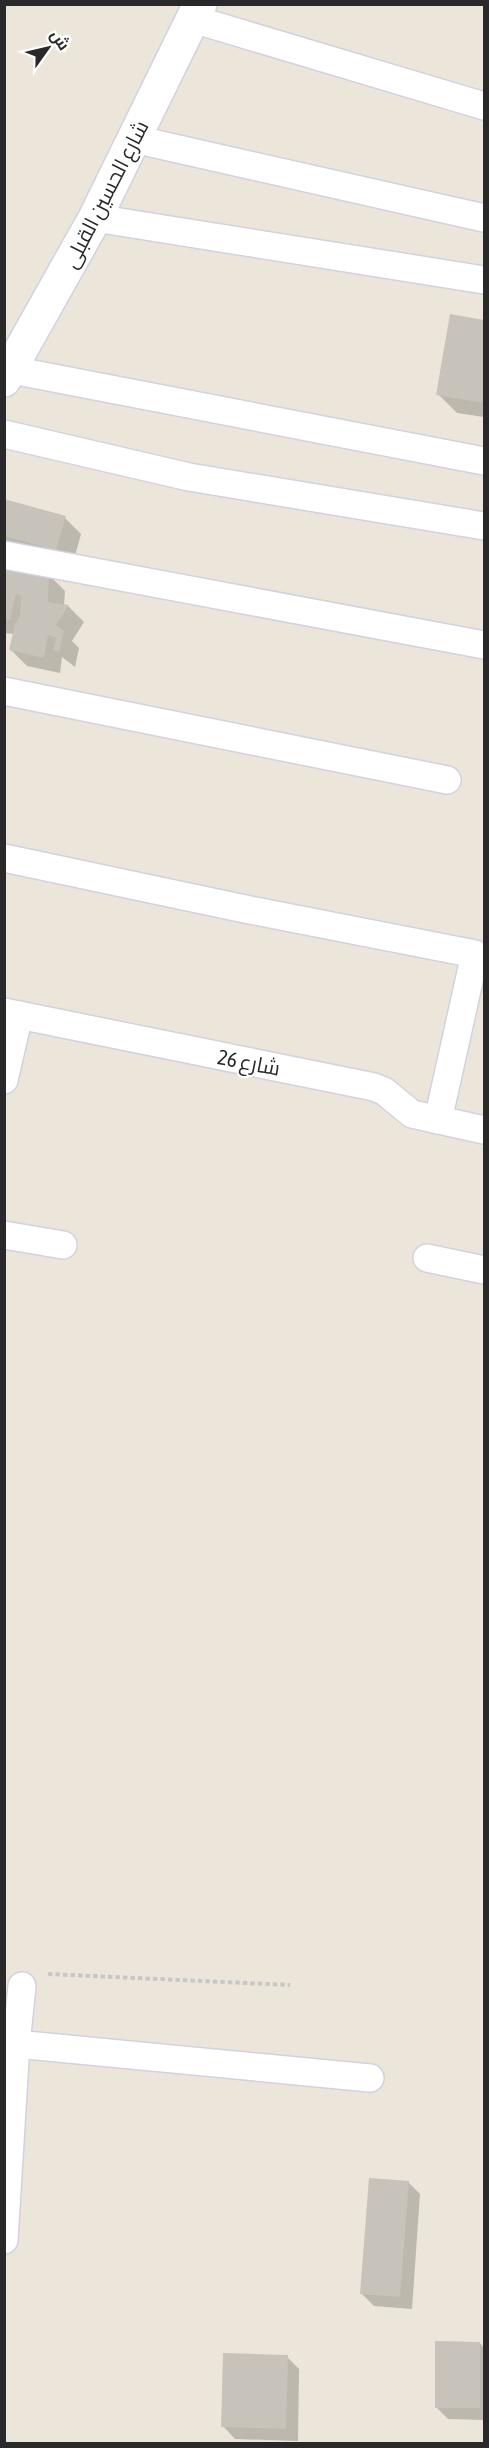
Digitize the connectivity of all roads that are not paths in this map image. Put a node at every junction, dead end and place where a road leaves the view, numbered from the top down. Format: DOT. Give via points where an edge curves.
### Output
graph roads {
  1 [pos="197,12"];
  2 [pos="484,106"];
  3 [pos="134,139"];
  4 [pos="95,218"];
  5 [pos="484,218"];
  6 [pos="484,280"];
  7 [pos="8,375"];
  8 [pos="4,434"];
  9 [pos="484,460"];
  10 [pos="484,526"];
  11 [pos="4,555"];
  12 [pos="484,645"];
  13 [pos="4,691"];
  14 [pos="447,780"];
  15 [pos="4,858"];
  16 [pos="12,1014"];
  17 [pos="4,1080"];
  18 [pos="438,1120"];
  19 [pos="484,1130"];
  20 [pos="4,1235"];
  21 [pos="63,1245"];
  22 [pos="427,1258"];
  23 [pos="484,1270"];
  24 [pos="22,1986"];
  25 [pos="16,2044"];
  26 [pos="370,2078"];
  27 [pos="4,2240"];
  1 -- 2 [label="street"];
  1 -- 3 [label="main road, شارع الحسين القبلى"];
  3 -- 4 [label="main road, شارع الحسين القبلى"];
  3 -- 5 [label="street"];
  4 -- 6 [label="street"];
  4 -- 7 [label="main road, شارع الحسين القبلى"];
  7 -- 9 [label="street"];
  8 -- 10 [label="street" via="189,477"];
  11 -- 12 [label="street"];
  13 -- 14 [label="street"];
  15 -- 18 [label="street" via="475,954"];
  16 -- 17 [label="street"];
  16 -- 18 [label="street, شارع 26" via="374,1087 410,1113"];
  18 -- 19 [label="street, شارع 26"];
  20 -- 21 [label="street"];
  22 -- 23 [label="street"];
  24 -- 25 [label="street"];
  25 -- 26 [label="street"];
  25 -- 27 [label="street"];
}
